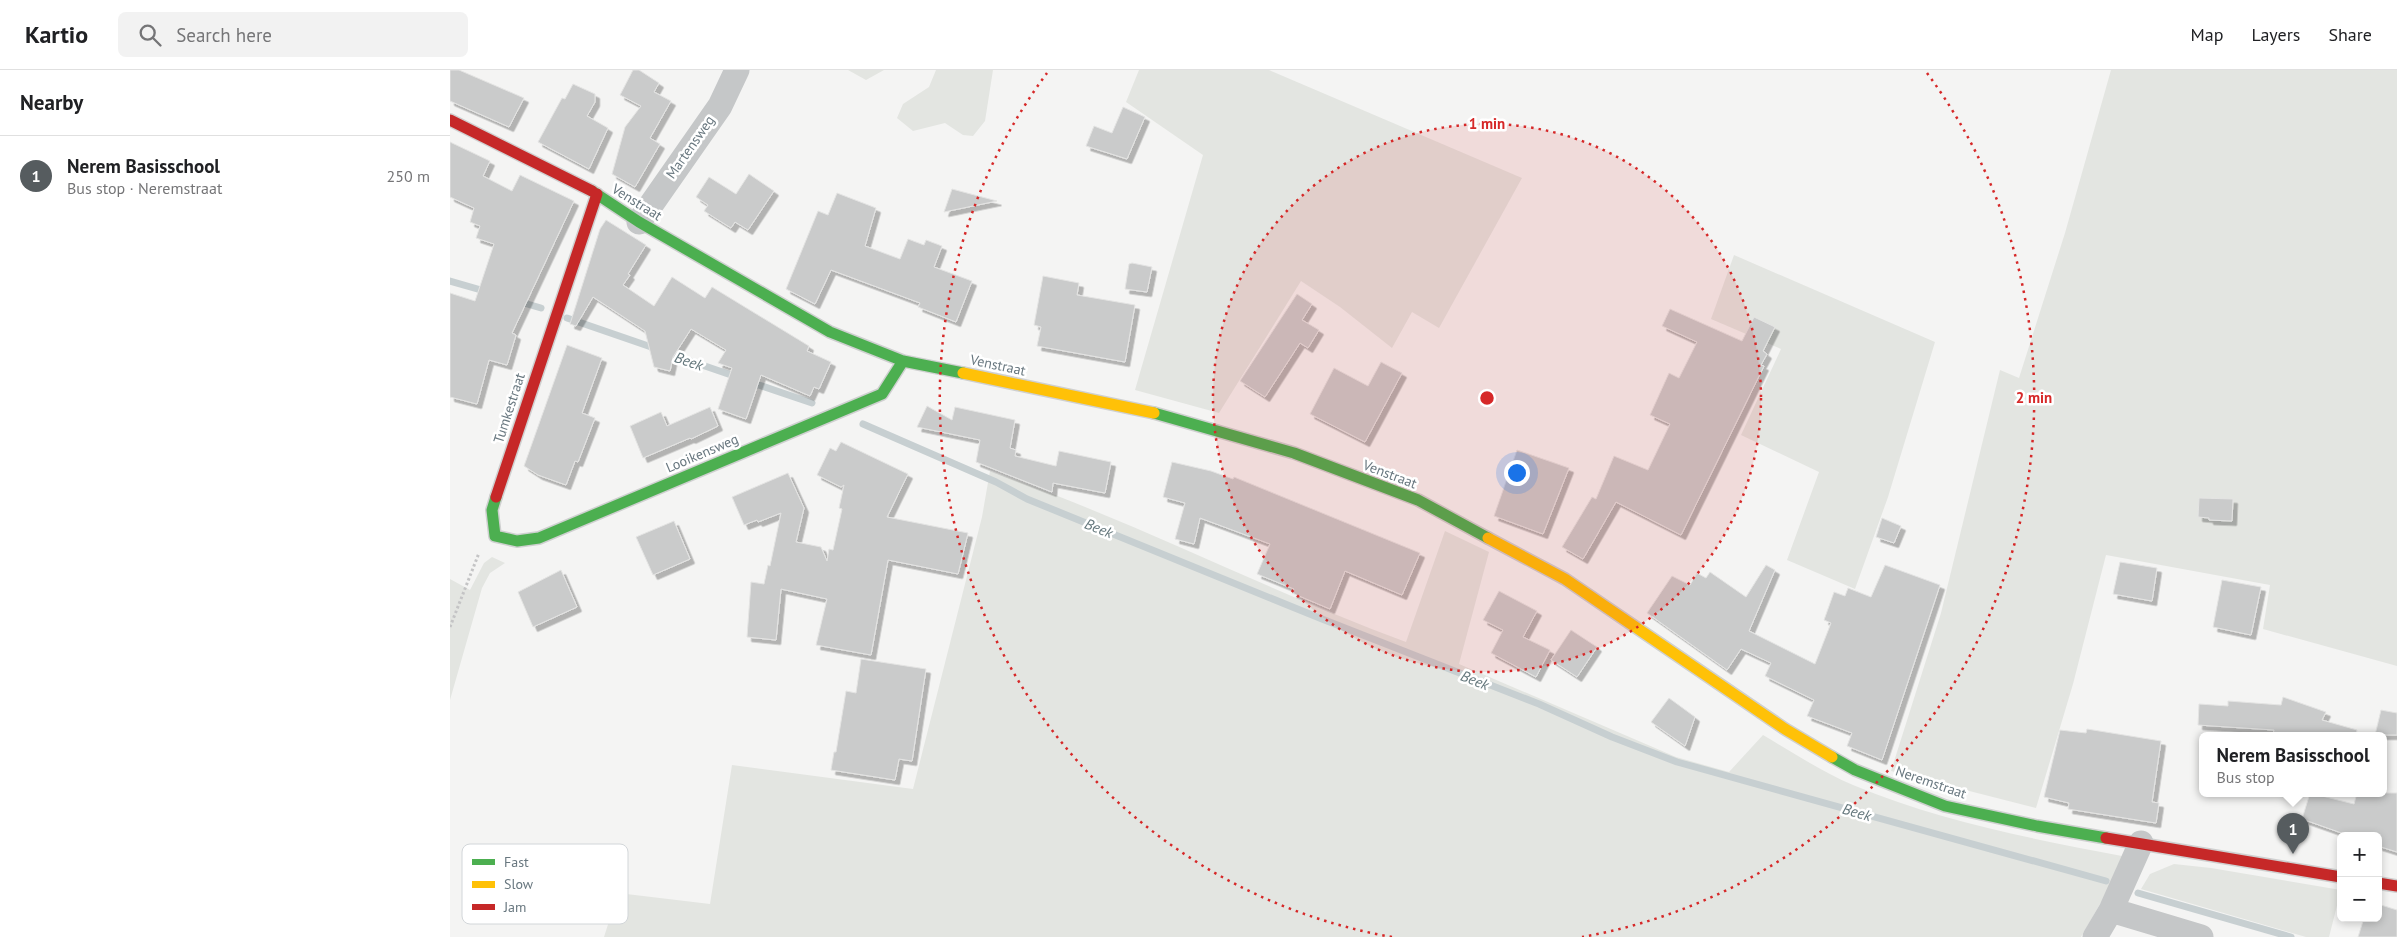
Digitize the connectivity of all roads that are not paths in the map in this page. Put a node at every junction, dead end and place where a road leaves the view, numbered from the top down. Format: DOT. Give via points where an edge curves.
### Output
graph roads {
  1 [pos="737,70"];
  2 [pos="450,120"];
  3 [pos="597,194"];
  4 [pos="639,222"];
  5 [pos="903,360"];
  6 [pos="495,536"];
  7 [pos="1565,579"];
  8 [pos="2141,843"];
  9 [pos="2337,876"];
  10 [pos="2382,884"];
  11 [pos="2397,886"];
  12 [pos="2111,910"];
  13 [pos="2096,937"];
  14 [pos="2201,937"];
  1 -- 4 [label="street, Martensweg" via="720,106"];
  2 -- 3 [label="street, Venstraat"];
  3 -- 4 [label="street, Venstraat"];
  3 -- 6 [label="street, Tumkestraat" via="492,510"];
  4 -- 5 [label="street, Venstraat" via="830,332"];
  5 -- 6 [label="street, Looikensweg" via="882,394 539,538 517,542"];
  5 -- 7 [label="street, Venstraat" via="1159,414 1294,453 1418,500"];
  7 -- 8 [label="street, Neremstraat" via="1785,729 1855,770 1945,806 2037,826"];
  8 -- 9 [label="street, Neremstraat"];
  8 -- 12 [label="street"];
  10 -- 11 [label="street"];
  12 -- 13 [label="street"];
  12 -- 14 [label="street"];
}
